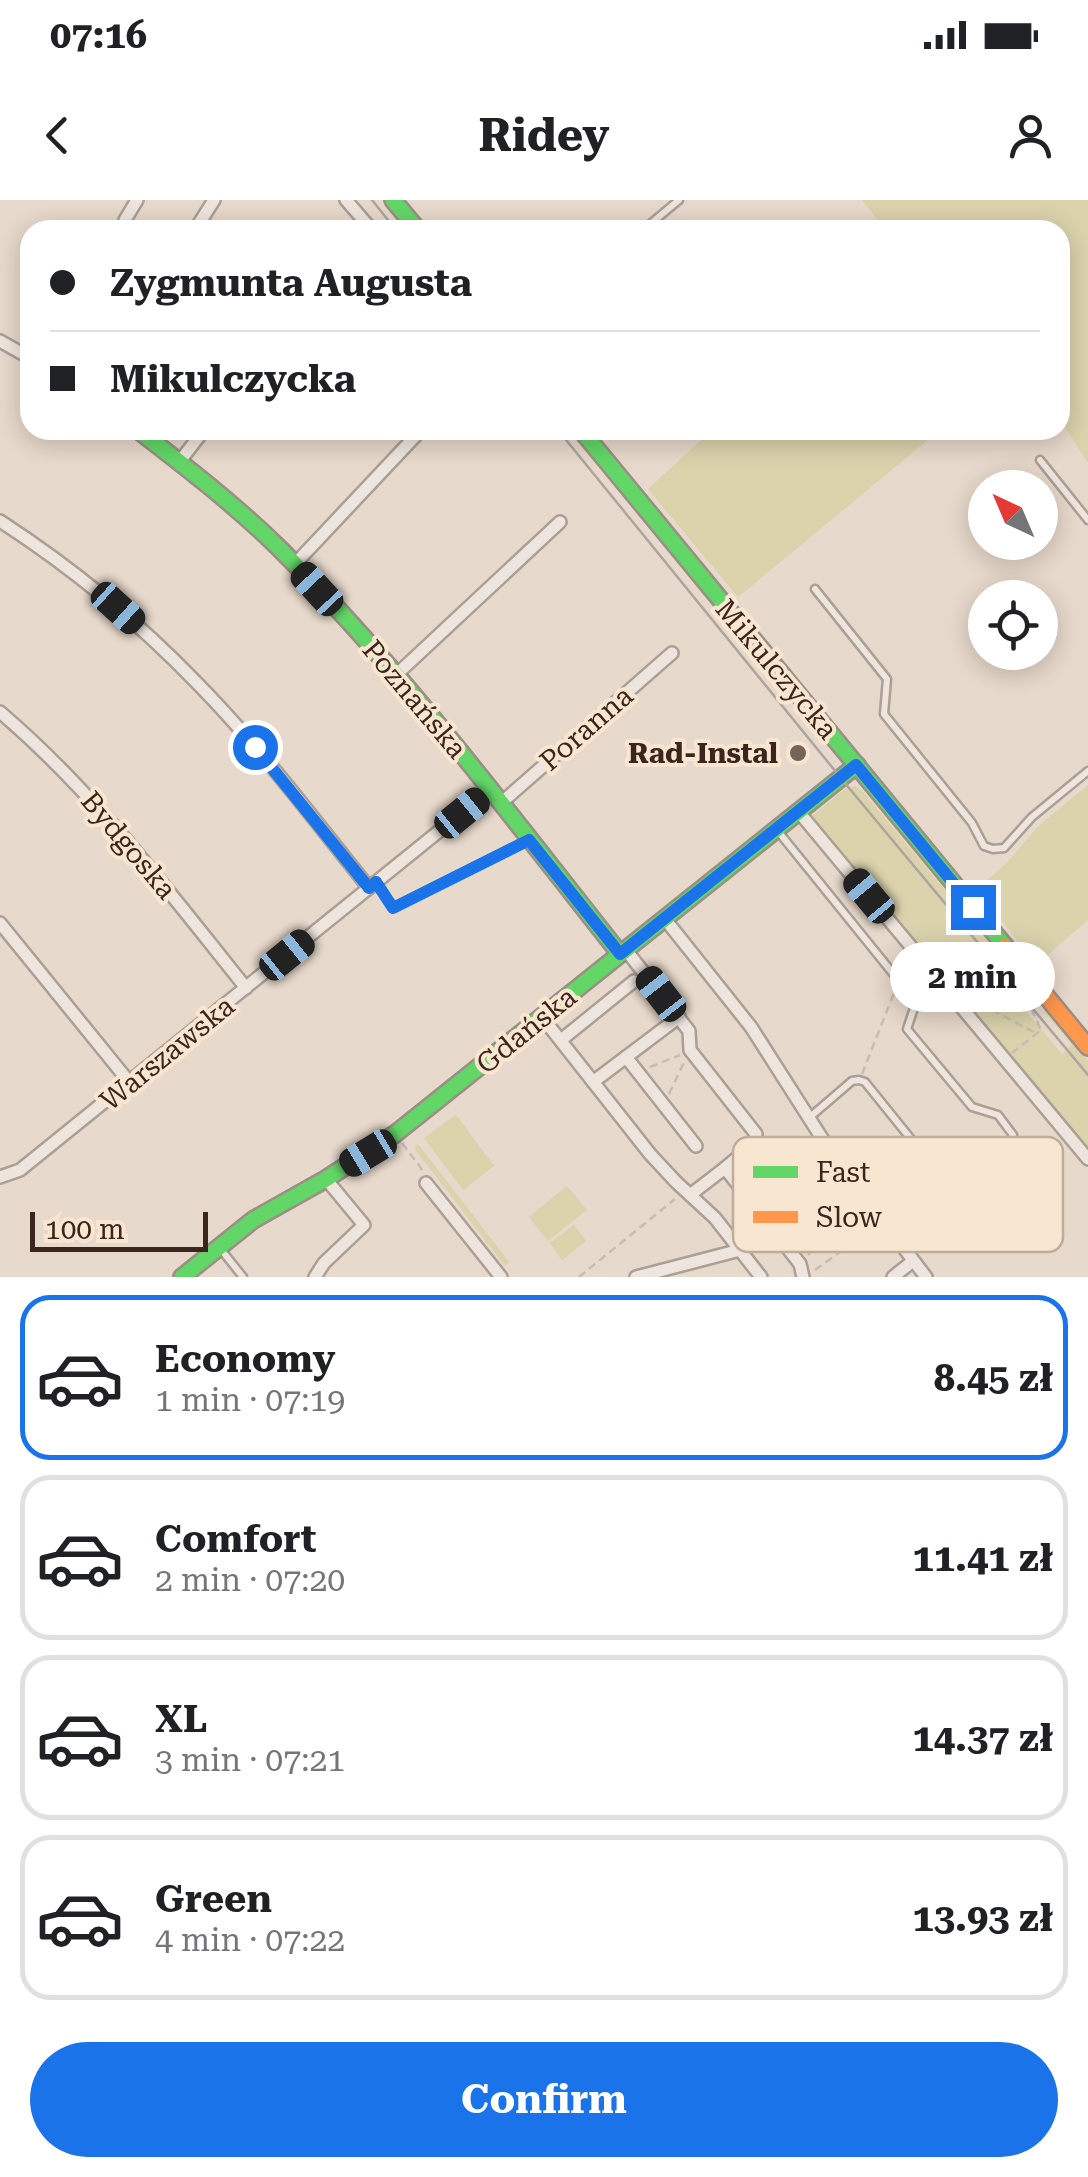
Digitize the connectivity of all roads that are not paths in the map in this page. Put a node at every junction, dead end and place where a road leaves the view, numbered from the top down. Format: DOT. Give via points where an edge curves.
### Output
graph roads {
  1 [pos="346,200"];
  2 [pos="679,200"];
  3 [pos="363,220"];
  4 [pos="656,220"];
  5 [pos="152,440"];
  6 [pos="196,440"];
  7 [pos="412,440"];
  8 [pos="589,440"];
  9 [pos="1040,460"];
  10 [pos="180,461"];
  11 [pos="1088,520"];
  12 [pos="0,521"];
  13 [pos="560,522"];
  14 [pos="294,565"];
  15 [pos="815,589"];
  16 [pos="672,652"];
  17 [pos="396,676"];
  18 [pos="0,712"];
  19 [pos="856,765"];
  20 [pos="1088,771"];
  21 [pos="495,797"];
  22 [pos="798,811"];
  23 [pos="776,829"];
  24 [pos="529,840"];
  25 [pos="373,886"];
  26 [pos="665,918"];
  27 [pos="0,923"];
  28 [pos="623,952"];
  29 [pos="634,981"];
  30 [pos="246,988"];
  31 [pos="542,1017"];
  32 [pos="678,1017"];
  33 [pos="560,1040"];
  34 [pos="1088,1047"];
  35 [pos="626,1057"];
  36 [pos="593,1082"];
  37 [pos="130,1084"];
  38 [pos="809,1118"];
  39 [pos="755,1137"];
  40 [pos="822,1137"];
  41 [pos="909,1137"];
  42 [pos="1012,1137"];
  43 [pos="696,1146"];
  44 [pos="1088,1159"];
  45 [pos="733,1161"];
  46 [pos="725,1168"];
  47 [pos="2,1171"];
  48 [pos="326,1179"];
  49 [pos="733,1179"];
  50 [pos="426,1184"];
  51 [pos="687,1193"];
  52 [pos="733,1241"];
  53 [pos="219,1247"];
  54 [pos="733,1252"];
  55 [pos="742,1252"];
  56 [pos="905,1252"];
  57 [pos="913,1262"];
  58 [pos="182,1277"];
  59 [pos="243,1277"];
  60 [pos="315,1277"];
  61 [pos="501,1277"];
  62 [pos="636,1277"];
  63 [pos="761,1277"];
  64 [pos="893,1277"];
  65 [pos="926,1277"];
  1 -- 3 [label="street"];
  2 -- 4 [label="lane"];
  5 -- 10 [label="street, Poznańska"];
  6 -- 10 [label="street"];
  7 -- 14 [label="street"];
  8 -- 19 [label="street, Mikulczycka"];
  9 -- 11 [label="lane"];
  10 -- 14 [label="street, Poznańska"];
  12 -- 25 [label="street" via="104,596 184,670"];
  13 -- 17 [label="street"];
  14 -- 17 [label="street, Poznańska"];
  15 -- 20 [label="lane" via="887,679 884,714 984,846 1004,848"];
  16 -- 21 [label="street, Poranna"];
  17 -- 21 [label="street, Poznańska"];
  18 -- 30 [label="street, Bydgoska" via="101,810"];
  19 -- 22 [label="street, Gdańska"];
  19 -- 34 [label="street, Mikulczycka" via="1081,1030"];
  21 -- 24 [label="street, Poznańska"];
  21 -- 25 [label="street, Warszawska"];
  22 -- 23 [label="street, Gdańska"];
  22 -- 44 [label="street"];
  23 -- 26 [label="street, Gdańska"];
  23 -- 42 [label="lane" via="916,1002 907,1029 972,1107 998,1114"];
  24 -- 25 [label="lane" via="393,908"];
  24 -- 28 [label="street, Poznańska"];
  25 -- 30 [label="street, Warszawska"];
  26 -- 28 [label="street, Gdańska"];
  26 -- 38 [label="street" via="762,1042"];
  27 -- 37 [label="street"];
  28 -- 31 [label="street, Gdańska"];
  28 -- 32 [label="street"];
  29 -- 33 [label="street"];
  30 -- 37 [label="street, Warszawska"];
  31 -- 33 [label="street"];
  31 -- 48 [label="street, Gdańska" via="395,1134"];
  32 -- 35 [label="street"];
  32 -- 39 [label="street" via="690,1031 690,1050"];
  33 -- 36 [label="street"];
  35 -- 36 [label="street"];
  35 -- 43 [label="street"];
  36 -- 51 [label="street"];
  37 -- 47 [label="street, Warszawska" via="20,1170"];
  38 -- 40 [label="street"];
  38 -- 41 [label="lane" via="859,1080"];
  45 -- 46 [label="street"];
  46 -- 49 [label="street"];
  46 -- 51 [label="street"];
  48 -- 53 [label="street, Gdańska"];
  48 -- 60 [label="street" via="364,1226"];
  50 -- 61 [label="street"];
  51 -- 52 [label="street"];
  53 -- 58 [label="street, Gdańska"];
  53 -- 59 [label="lane"];
  54 -- 62 [label="street"];
  55 -- 63 [label="street"];
  56 -- 57 [label="street"];
  57 -- 64 [label="street"];
  57 -- 65 [label="street"];
}
